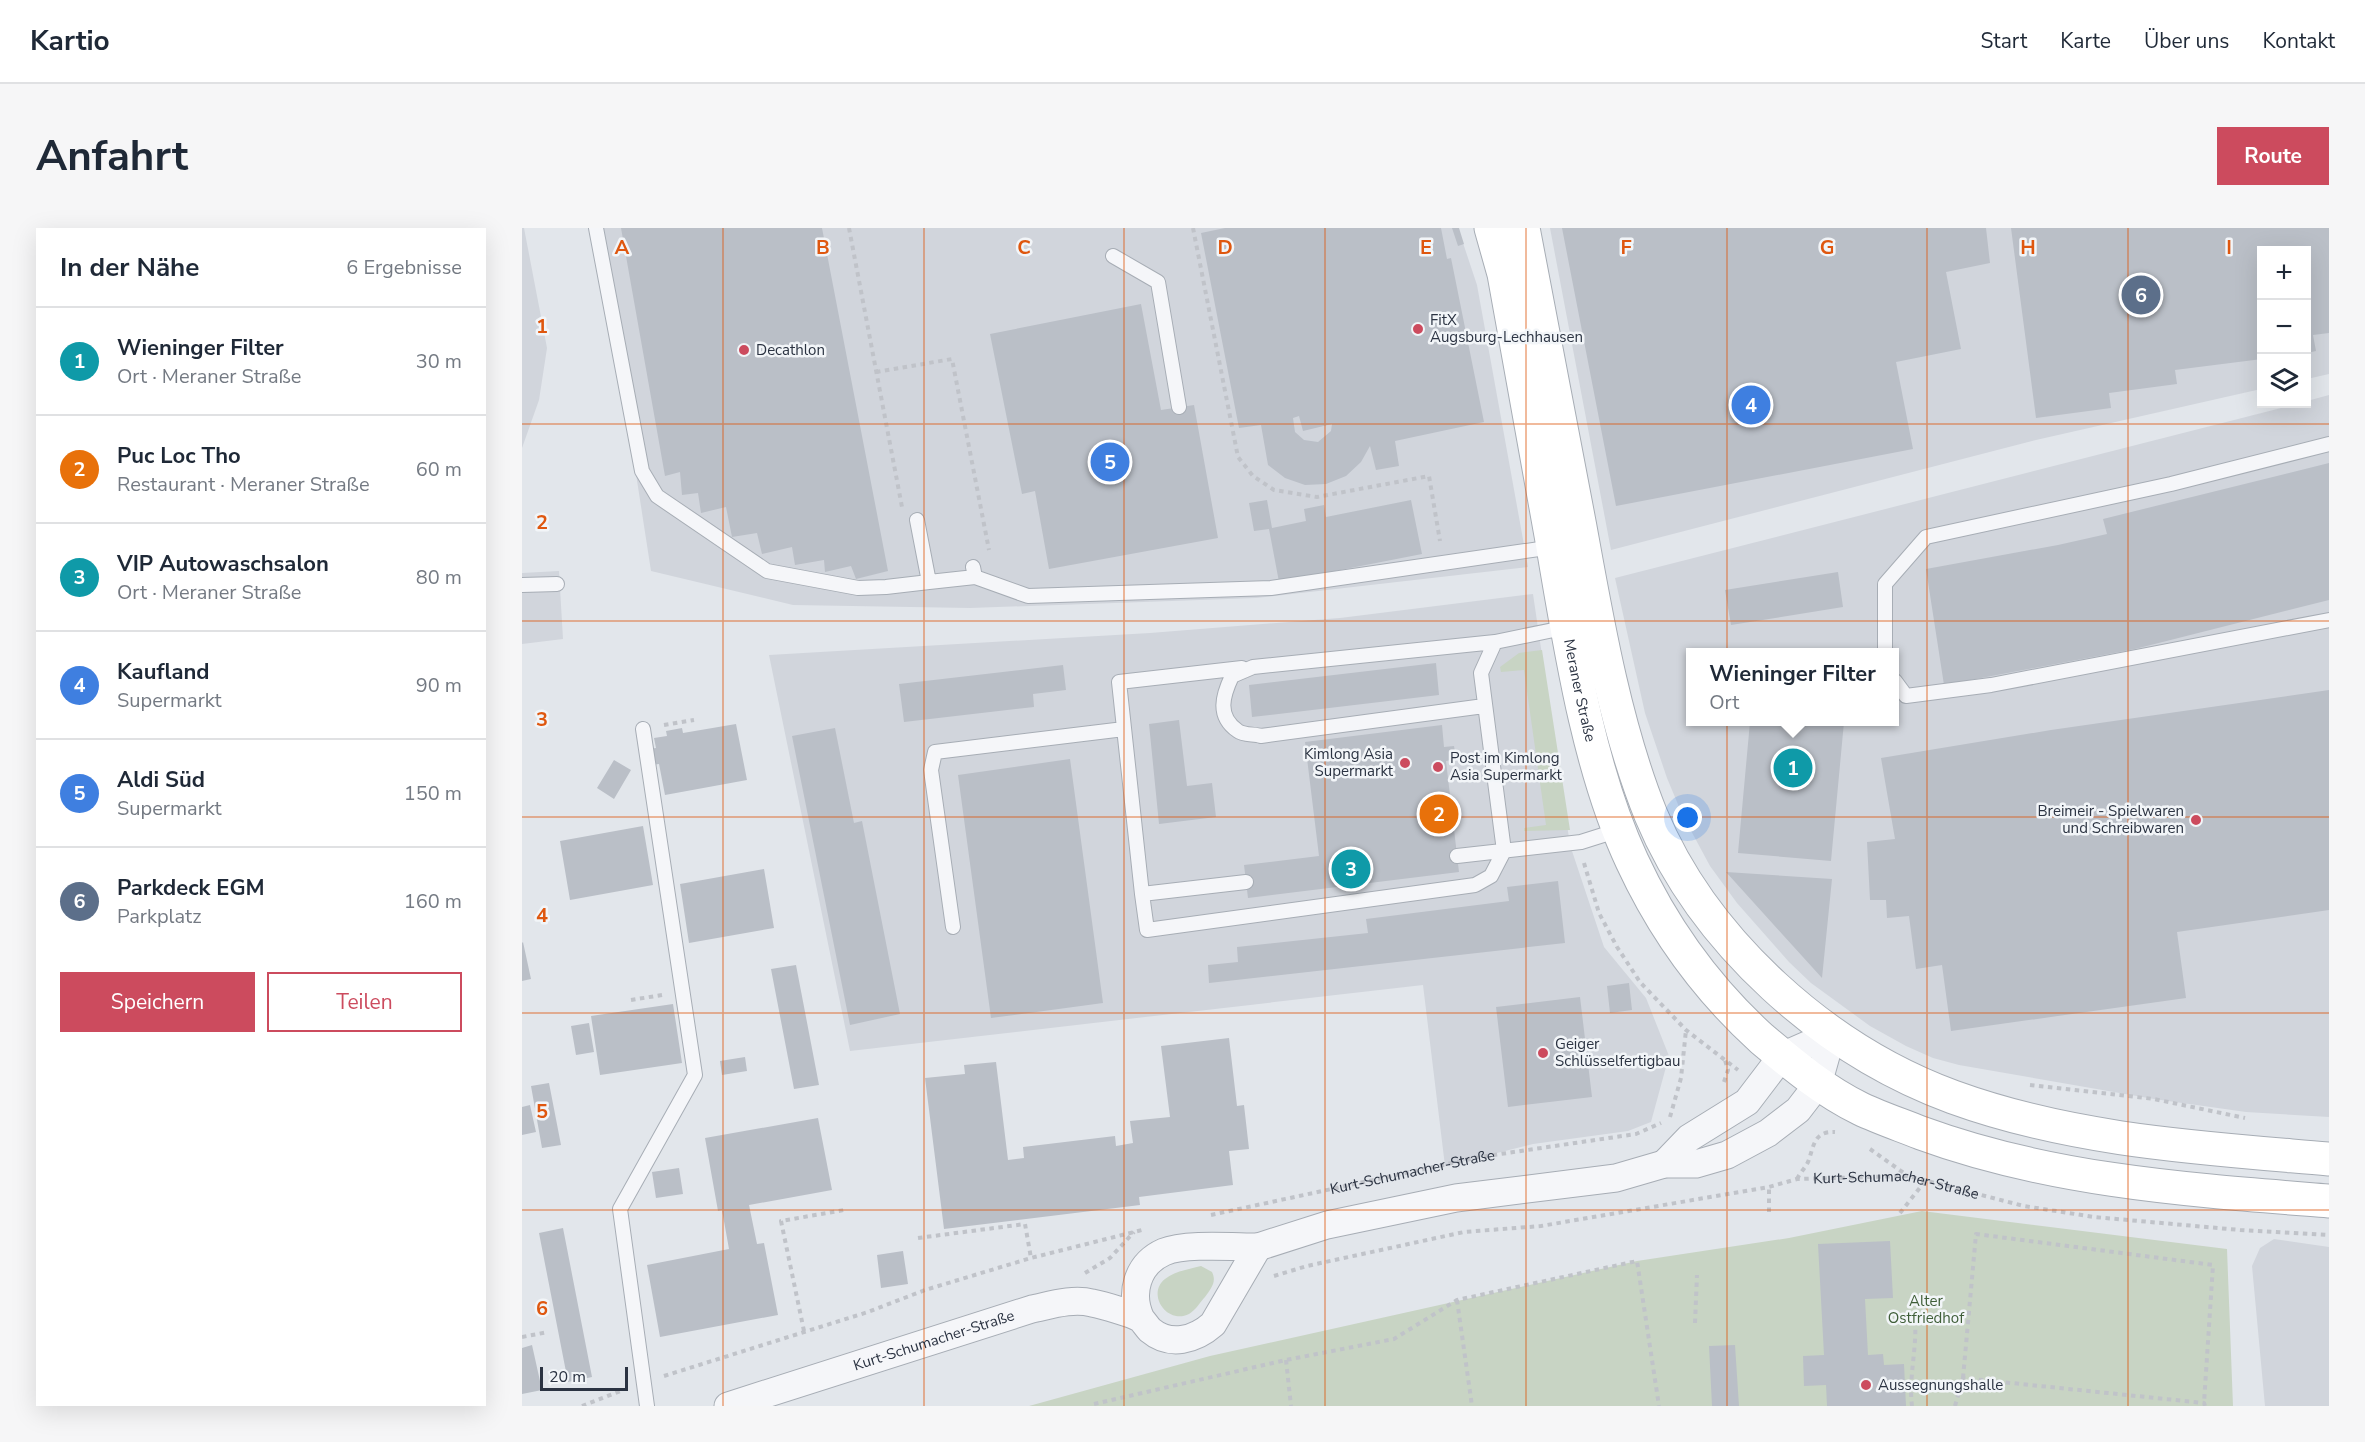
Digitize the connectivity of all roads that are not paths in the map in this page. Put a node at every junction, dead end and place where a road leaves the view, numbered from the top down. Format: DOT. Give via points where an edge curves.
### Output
graph roads {
  1 [pos="596,228"];
  2 [pos="1491,228"];
  3 [pos="1523,228"];
  4 [pos="1113,256"];
  5 [pos="1179,407"];
  6 [pos="2329,444"];
  7 [pos="917,520"];
  8 [pos="1553,547"];
  9 [pos="929,582"];
  10 [pos="557,584"];
  11 [pos="522,585"];
  12 [pos="2329,620"];
  13 [pos="1568,627"];
  14 [pos="1495,642"];
  15 [pos="1885,648"];
  16 [pos="1253,667"];
  17 [pos="1899,686"];
  18 [pos="1484,706"];
  19 [pos="643,729"];
  20 [pos="1124,729"];
  21 [pos="1652,818"];
  22 [pos="1619,830"];
  23 [pos="1504,851"];
  24 [pos="1457,856"];
  25 [pos="1246,882"];
  26 [pos="1142,894"];
  27 [pos="953,927"];
  28 [pos="1832,1034"];
  29 [pos="1782,1056"];
  30 [pos="1818,1084"];
  31 [pos="2329,1159"];
  32 [pos="1664,1164"];
  33 [pos="2329,1201"];
  34 [pos="1258,1247"];
  35 [pos="1141,1319"];
  36 [pos="647,1406"];
  37 [pos="728,1406"];
  1 -- 9 [label="lane" via="642,471 657,496 767,571 858,588"];
  2 -- 8 [label="main road, Meraner Straße" via="1504,274"];
  3 -- 21 [label="main road" via="1600,630 1624,732"];
  4 -- 5 [label="lane" via="1158,282"];
  6 -- 15 [label="lane" via="2171,484 1926,537 1885,584"];
  7 -- 9 [label="lane"];
  8 -- 9 [label="lane" via="1271,588 1029,597 974,572"];
  8 -- 13 [label="main road, Meraner Straße"];
  10 -- 11 [label="lane"];
  12 -- 17 [label="lane" via="1991,685 1906,696"];
  13 -- 14 [label="lane"];
  13 -- 22 [label="main road, Meraner Straße" via="1590,736"];
  14 -- 16 [label="lane"];
  14 -- 18 [label="lane" via="1482,673"];
  16 -- 18 [label="lane" via="1232,676 1222,696 1224,717 1239,732 1261,736"];
  16 -- 20 [label="lane" via="1119,682"];
  18 -- 23 [label="lane"];
  19 -- 36 [label="lane" via="695,1075 620,1209"];
  20 -- 26 [label="lane"];
  20 -- 27 [label="lane" via="935,752 931,770"];
  21 -- 22 [label="main road"];
  21 -- 28 [label="main road" via="1676,865 1729,940"];
  22 -- 23 [label="lane" via="1581,842"];
  22 -- 29 [label="main road, Meraner Straße" via="1649,896 1686,952 1737,1016"];
  23 -- 24 [label="lane"];
  23 -- 26 [label="lane" via="1491,876 1475,885 1147,930"];
  25 -- 26 [label="lane"];
  28 -- 29 [label="street"];
  28 -- 30 [label="street"];
  28 -- 31 [label="main road" via="1883,1066 1952,1097 2059,1128 2200,1148"];
  29 -- 30 [label="main road, Meraner Straße"];
  29 -- 32 [label="street" via="1747,1102 1689,1138"];
  30 -- 32 [label="street" via="1798,1110 1768,1133 1727,1155 1696,1164"];
  30 -- 33 [label="main road" via="1885,1119 2020,1164 2227,1193"];
  32 -- 34 [label="street" via="1616,1178 1456,1198 1327,1225"];
  34 -- 35 [label="street, Kurt-Schumacher-Straße" via="1221,1312 1203,1333 1174,1340 1151,1330"];
  34 -- 35 [label="street" via="1164,1252 1141,1273 1136,1284 1134,1295"];
  35 -- 37 [label="street, Kurt-Schumacher-Straße" via="1090,1302 1032,1309"];
}
